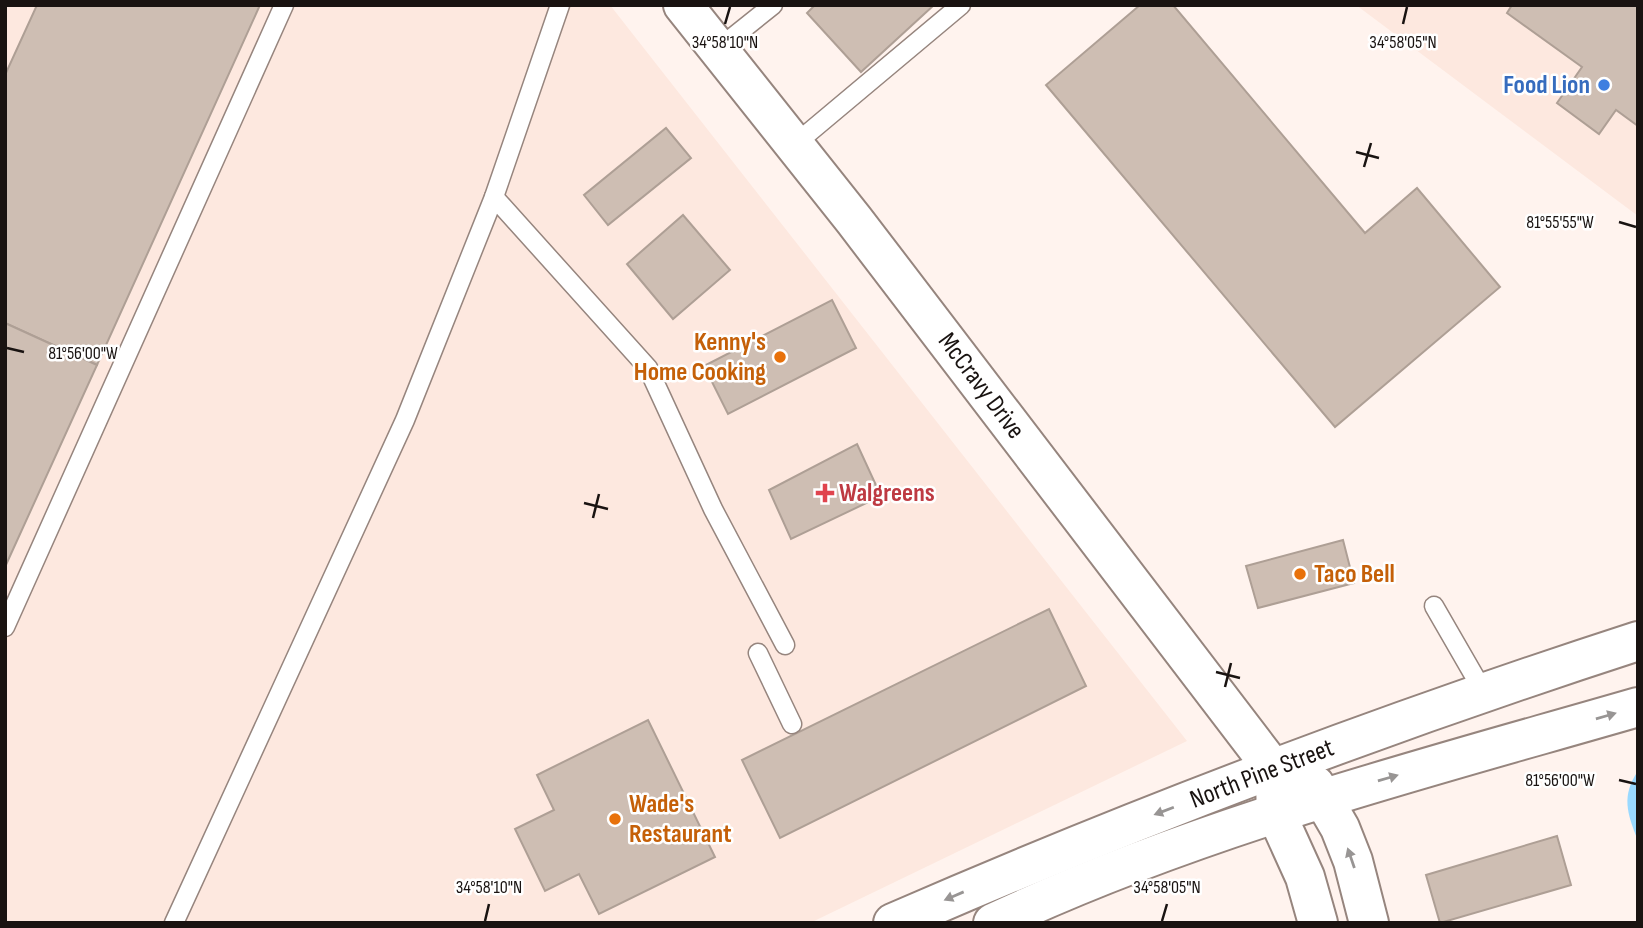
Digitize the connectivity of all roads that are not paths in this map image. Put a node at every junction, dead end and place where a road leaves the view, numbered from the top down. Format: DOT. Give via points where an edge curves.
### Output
graph roads {
  1 [pos="284,5"];
  2 [pos="560,5"];
  3 [pos="683,5"];
  4 [pos="773,5"];
  5 [pos="961,5"];
  6 [pos="718,49"];
  7 [pos="794,145"];
  8 [pos="494,197"];
  9 [pos="1434,606"];
  10 [pos="5,627"];
  11 [pos="1638,641"];
  12 [pos="785,645"];
  13 [pos="758,653"];
  14 [pos="1483,691"];
  15 [pos="1638,707"];
  16 [pos="792,724"];
  17 [pos="1274,770"];
  18 [pos="1322,797"];
  19 [pos="1276,813"];
  20 [pos="174,923"];
  21 [pos="893,923"];
  22 [pos="993,923"];
  23 [pos="1318,923"];
  24 [pos="1369,923"];
  1 -- 10 [label="lane"];
  2 -- 8 [label="lane"];
  3 -- 6 [label="main road, McCravy Drive"];
  4 -- 6 [label="lane"];
  5 -- 7 [label="lane"];
  6 -- 7 [label="main road, McCravy Drive"];
  7 -- 17 [label="main road, McCravy Drive"];
  8 -- 12 [label="lane" via="648,368 713,509"];
  8 -- 20 [label="lane" via="405,420"];
  9 -- 14 [label="lane"];
  11 -- 14 [label="main road, North Pine Street"];
  13 -- 16 [label="lane"];
  14 -- 17 [label="main road, North Pine Street"];
  18 -- 15 [label="main road, North Pine Street, one-way"];
  17 -- 18 [label="main road" via="1315,785"];
  17 -- 19 [label="main road"];
  17 -- 21 [label="main road, North Pine Street, one-way" via="1106,833"];
  18 -- 19 [label="main road, North Pine Street"];
  24 -- 18 [label="main road, one-way" via="1353,860"];
  19 -- 22 [label="main road, North Pine Street" via="1069,887"];
  19 -- 23 [label="main road" via="1305,877"];
}
